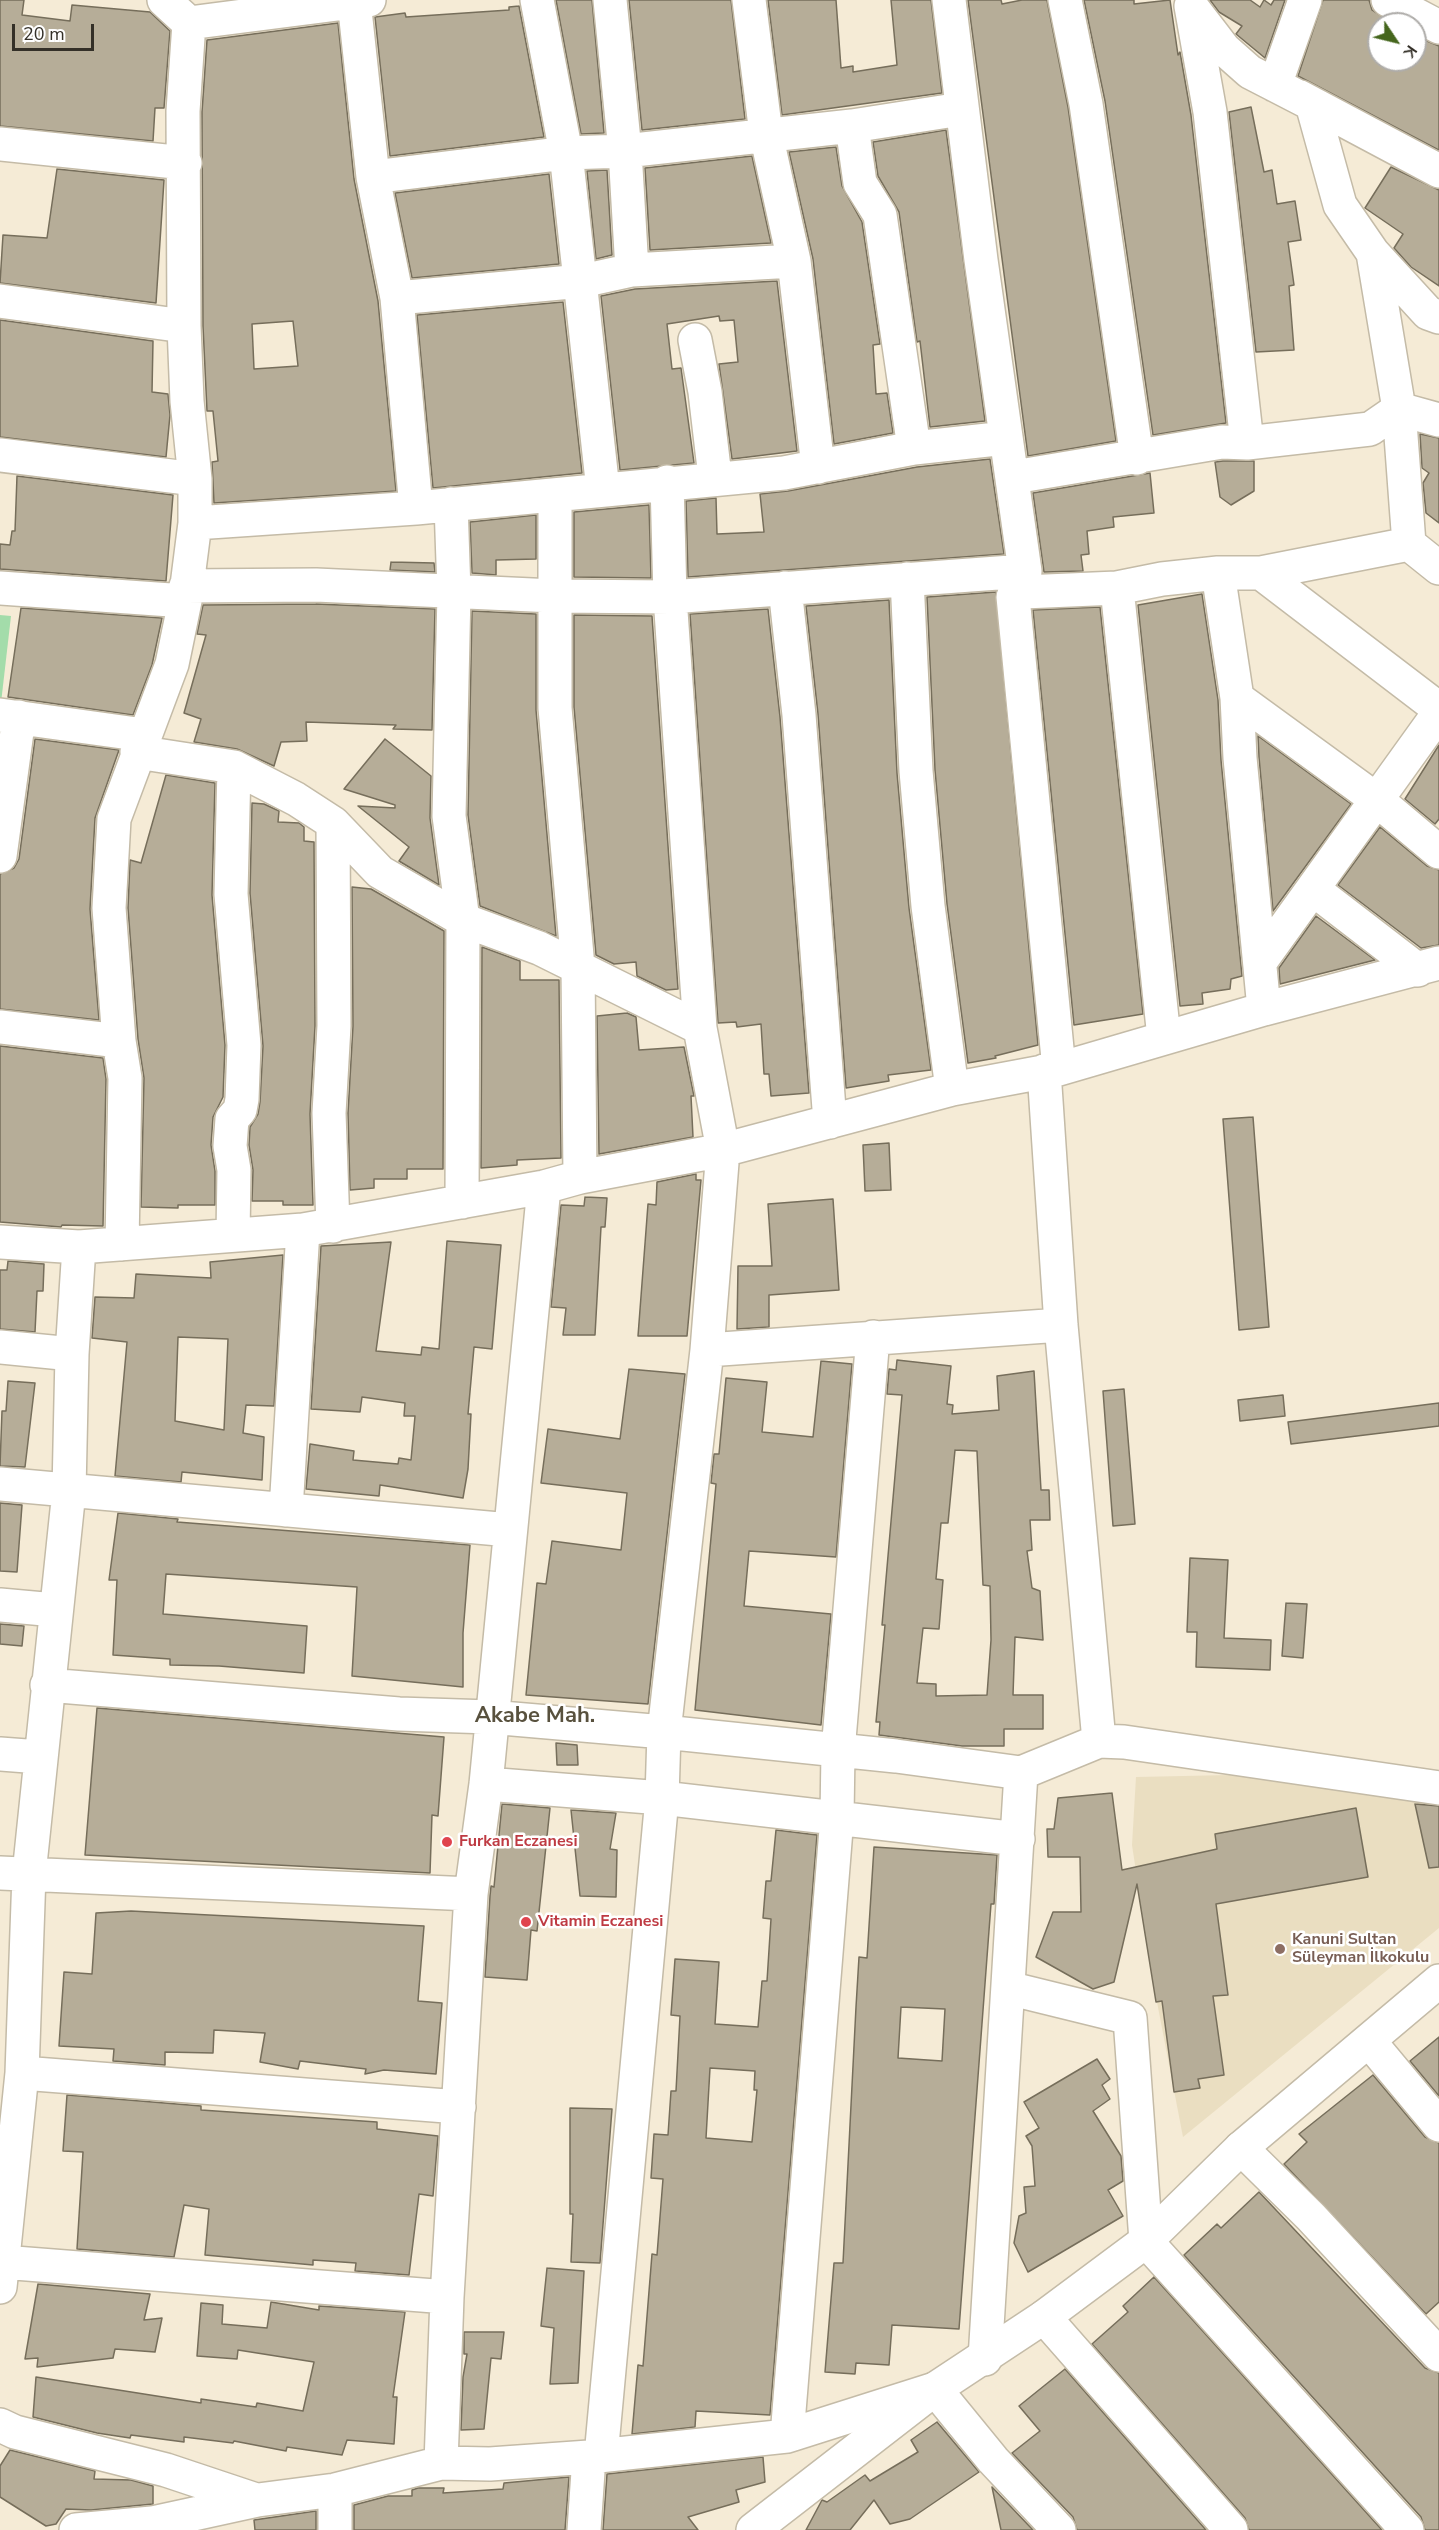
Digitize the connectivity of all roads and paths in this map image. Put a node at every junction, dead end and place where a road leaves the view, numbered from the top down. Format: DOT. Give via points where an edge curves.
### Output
graph roads {
  1 [pos="164,0"];
  2 [pos="537,0"];
  3 [pos="610,0"];
  4 [pos="749,0"];
  5 [pos="949,0"];
  6 [pos="1065,0"];
  7 [pos="1305,0"];
  8 [pos="1388,0"];
  9 [pos="361,1"];
  10 [pos="1190,3"];
  11 [pos="189,23"];
  12 [pos="1439,27"];
  13 [pos="1285,90"];
  14 [pos="961,109"];
  15 [pos="852,126"];
  16 [pos="766,134"];
  17 [pos="0,144"];
  18 [pos="625,151"];
  19 [pos="566,153"];
  20 [pos="185,163"];
  21 [pos="1439,171"];
  22 [pos="373,177"];
  23 [pos="1373,253"];
  24 [pos="794,261"];
  25 [pos="632,270"];
  26 [pos="582,281"];
  27 [pos="397,298"];
  28 [pos="0,301"];
  29 [pos="1435,304"];
  30 [pos="184,326"];
  31 [pos="695,340"];
  32 [pos="1399,409"];
  33 [pos="1439,420"];
  34 [pos="1006,438"];
  35 [pos="1247,443"];
  36 [pos="914,448"];
  37 [pos="0,455"];
  38 [pos="1137,458"];
  39 [pos="818,467"];
  40 [pos="715,477"];
  41 [pos="1014,477"];
  42 [pos="195,479"];
  43 [pos="667,482"];
  44 [pos="603,490"];
  45 [pos="555,495"];
  46 [pos="451,504"];
  47 [pos="416,508"];
  48 [pos="195,523"];
  49 [pos="1409,544"];
  50 [pos="1438,564"];
  51 [pos="1218,573"];
  52 [pos="1261,573"];
  53 [pos="907,579"];
  54 [pos="1024,582"];
  55 [pos="0,588"];
  56 [pos="785,588"];
  57 [pos="1117,588"];
  58 [pos="454,591"];
  59 [pos="185,594"];
  60 [pos="554,596"];
  61 [pos="670,597"];
  62 [pos="1237,698"];
  63 [pos="1439,711"];
  64 [pos="10,716"];
  65 [pos="140,744"];
  66 [pos="234,768"];
  67 [pos="1377,800"];
  68 [pos="333,823"];
  69 [pos="1439,852"];
  70 [pos="0,856"];
  71 [pos="1314,890"];
  72 [pos="463,920"];
  73 [pos="1260,962"];
  74 [pos="1428,966"];
  75 [pos="578,967"];
  76 [pos="1264,1009"];
  77 [pos="0,1027"];
  78 [pos="700,1028"];
  79 [pos="1164,1038"];
  80 [pos="119,1041"];
  81 [pos="1051,1070"];
  82 [pos="952,1089"];
  83 [pos="830,1122"];
  84 [pos="723,1150"];
  85 [pos="580,1177"];
  86 [pos="544,1187"];
  87 [pos="462,1202"];
  88 [pos="318,1228"];
  89 [pos="233,1235"];
  90 [pos="0,1242"];
  91 [pos="122,1244"];
  92 [pos="79,1247"];
  93 [pos="1060,1325"];
  94 [pos="873,1337"];
  95 [pos="0,1347"];
  96 [pos="707,1350"];
  97 [pos="72,1354"];
  98 [pos="0,1484"];
  99 [pos="69,1491"];
  100 [pos="286,1510"];
  101 [pos="510,1530"];
  102 [pos="0,1605"];
  103 [pos="55,1610"];
  104 [pos="47,1685"];
  105 [pos="490,1717"];
  106 [pos="664,1732"];
  107 [pos="1099,1741"];
  108 [pos="838,1751"];
  109 [pos="0,1754"];
  110 [pos="40,1757"];
  111 [pos="1021,1773"];
  112 [pos="486,1784"];
  113 [pos="1439,1788"];
  114 [pos="662,1798"];
  115 [pos="837,1816"];
  116 [pos="1018,1839"];
  117 [pos="15,1873"];
  118 [pos="471,1894"];
  119 [pos="1439,1981"];
  120 [pos="1008,1988"];
  121 [pos="12,2007"];
  122 [pos="1370,2041"];
  123 [pos="22,2073"];
  124 [pos="459,2107"];
  125 [pos="1439,2125"];
  126 [pos="1241,2148"];
  127 [pos="7,2155"];
  128 [pos="1146,2241"];
  129 [pos="1,2275"];
  130 [pos="447,2298"];
  131 [pos="1044,2318"];
  132 [pos="1439,2355"];
  133 [pos="985,2358"];
  134 [pos="935,2389"];
  135 [pos="0,2426"];
  136 [pos="787,2436"];
  137 [pos="595,2457"];
  138 [pos="441,2463"];
  139 [pos="335,2490"];
  140 [pos="258,2500"];
  141 [pos="193,2522"];
  142 [pos="76,2530"];
  143 [pos="335,2530"];
  144 [pos="584,2530"];
  145 [pos="753,2530"];
  146 [pos="1059,2530"];
  147 [pos="1231,2530"];
  148 [pos="1407,2530"];
  1 -- 11 [label="street"];
  2 -- 19 [label="street"];
  3 -- 18 [label="street"];
  4 -- 16 [label="street"];
  5 -- 14 [label="street"];
  6 -- 38 [label="street" via="1086,104"];
  7 -- 13 [label="street"];
  8 -- 12 [label="street"];
  9 -- 11 [label="street"];
  9 -- 22 [label="street"];
  10 -- 13 [label="street" via="1224,49 1250,72"];
  10 -- 35 [label="street" via="1210,112"];
  11 -- 20 [label="street" via="183,111"];
  13 -- 21 [label="street"];
  13 -- 23 [label="street" via="1312,104 1340,205"];
  14 -- 15 [label="street"];
  14 -- 34 [label="street"];
  15 -- 16 [label="street"];
  15 -- 36 [label="street" via="860,183 880,215"];
  16 -- 18 [label="street"];
  16 -- 24 [label="street"];
  17 -- 20 [label="street"];
  18 -- 19 [label="street"];
  18 -- 25 [label="street"];
  19 -- 22 [label="street"];
  19 -- 26 [label="street"];
  20 -- 30 [label="street"];
  22 -- 27 [label="street"];
  23 -- 29 [label="street"];
  23 -- 32 [label="street"];
  24 -- 25 [label="street"];
  24 -- 39 [label="street"];
  25 -- 26 [label="street"];
  26 -- 27 [label="street"];
  26 -- 44 [label="street"];
  27 -- 47 [label="street"];
  28 -- 30 [label="street"];
  30 -- 42 [label="street"];
  31 -- 40 [label="street"];
  32 -- 33 [label="street"];
  32 -- 35 [label="street" via="1370,429"];
  32 -- 49 [label="street"];
  34 -- 36 [label="street"];
  34 -- 41 [label="street"];
  35 -- 38 [label="street" via="1222,442"];
  36 -- 39 [label="street"];
  37 -- 42 [label="street"];
  38 -- 41 [label="street"];
  39 -- 40 [label="street"];
  40 -- 43 [label="street"];
  41 -- 54 [label="street"];
  42 -- 48 [label="street"];
  43 -- 44 [label="street"];
  43 -- 61 [label="street"];
  44 -- 45 [label="street"];
  45 -- 46 [label="street"];
  45 -- 60 [label="street"];
  46 -- 47 [label="street"];
  46 -- 58 [label="street"];
  47 -- 48 [label="street"];
  48 -- 59 [label="street"];
  49 -- 50 [label="street"];
  49 -- 52 [label="street"];
  51 -- 52 [label="street"];
  51 -- 57 [label="street"];
  51 -- 62 [label="street"];
  52 -- 63 [label="street"];
  53 -- 54 [label="street"];
  53 -- 56 [label="street"];
  53 -- 82 [label="street" via="916,771"];
  54 -- 57 [label="street"];
  54 -- 81 [label="street" via="1013,597"];
  55 -- 59 [label="street"];
  56 -- 61 [label="street"];
  56 -- 83 [label="street" via="799,715"];
  57 -- 79 [label="street"];
  58 -- 59 [label="street" via="316,585"];
  58 -- 60 [label="street"];
  58 -- 72 [label="street" via="449,816"];
  59 -- 65 [label="street" via="172,664"];
  60 -- 61 [label="street"];
  60 -- 75 [label="street" via="555,708"];
  61 -- 78 [label="street"];
  62 -- 67 [label="street"];
  62 -- 73 [label="street" via="1240,769"];
  63 -- 67 [label="street"];
  64 -- 65 [label="street"];
  64 -- 70 [label="street"];
  65 -- 66 [label="street"];
  65 -- 80 [label="street" via="114,819 110,908"];
  66 -- 68 [label="street" via="296,799"];
  66 -- 89 [label="street" via="231,894 244,1045 242,1099 240,1110 232,1119 230,1146 234,1170"];
  67 -- 69 [label="street"];
  67 -- 71 [label="street"];
  68 -- 72 [label="street" via="380,872"];
  68 -- 88 [label="street" via="334,1026"];
  71 -- 73 [label="street"];
  71 -- 74 [label="street"];
  72 -- 75 [label="street"];
  72 -- 87 [label="street"];
  73 -- 76 [label="street"];
  74 -- 76 [label="street"];
  75 -- 78 [label="street"];
  75 -- 85 [label="street"];
  76 -- 79 [label="street"];
  77 -- 80 [label="street"];
  78 -- 84 [label="street"];
  79 -- 81 [label="street"];
  80 -- 91 [label="street" via="125,1078"];
  81 -- 82 [label="street"];
  81 -- 93 [label="street"];
  82 -- 83 [label="street"];
  83 -- 84 [label="street"];
  84 -- 85 [label="street"];
  84 -- 96 [label="street"];
  85 -- 86 [label="street"];
  86 -- 87 [label="street"];
  86 -- 101 [label="street"];
  87 -- 88 [label="street"];
  88 -- 89 [label="street"];
  88 -- 100 [label="street"];
  89 -- 91 [label="street"];
  90 -- 92 [label="street"];
  91 -- 92 [label="street"];
  92 -- 97 [label="street"];
  93 -- 94 [label="street"];
  93 -- 107 [label="street"];
  94 -- 96 [label="street"];
  94 -- 108 [label="street"];
  95 -- 97 [label="street"];
  96 -- 106 [label="street"];
  97 -- 99 [label="street"];
  98 -- 99 [label="street"];
  99 -- 100 [label="street"];
  99 -- 103 [label="street"];
  100 -- 101 [label="street"];
  101 -- 105 [label="street"];
  102 -- 103 [label="street"];
  103 -- 104 [label="street"];
  104 -- 105 [label="street" via="399,1714"];
  104 -- 110 [label="street"];
  105 -- 106 [label="street"];
  105 -- 112 [label="street"];
  106 -- 108 [label="street"];
  106 -- 114 [label="street"];
  107 -- 111 [label="street"];
  107 -- 113 [label="street"];
  108 -- 111 [label="street"];
  108 -- 115 [label="street"];
  109 -- 110 [label="street"];
  110 -- 117 [label="street"];
  111 -- 116 [label="street"];
  112 -- 114 [label="street"];
  112 -- 118 [label="street"];
  114 -- 115 [label="street"];
  114 -- 137 [label="street"];
  115 -- 116 [label="street"];
  115 -- 136 [label="street"];
  116 -- 120 [label="street"];
  117 -- 118 [label="street"];
  117 -- 121 [label="street"];
  118 -- 124 [label="street"];
  119 -- 122 [label="street"];
  120 -- 128 [label="street" via="1130,2018"];
  120 -- 133 [label="street"];
  121 -- 123 [label="street"];
  122 -- 125 [label="street"];
  122 -- 126 [label="street"];
  123 -- 124 [label="street"];
  123 -- 127 [label="street"];
  124 -- 130 [label="street"];
  126 -- 128 [label="street"];
  126 -- 132 [label="street"];
  127 -- 129 [label="street"];
  128 -- 131 [label="street"];
  128 -- 148 [label="street"];
  129 -- 130 [label="street"];
  130 -- 138 [label="street"];
  131 -- 133 [label="street"];
  131 -- 147 [label="street"];
  133 -- 134 [label="street"];
  134 -- 136 [label="street"];
  134 -- 145 [label="street"];
  134 -- 146 [label="street" via="993,2460"];
  135 -- 140 [label="street" via="166,2470"];
  136 -- 137 [label="street"];
  137 -- 138 [label="street"];
  137 -- 144 [label="street"];
  138 -- 139 [label="street"];
  139 -- 140 [label="street"];
  139 -- 143 [label="street"];
  140 -- 141 [label="street"];
  141 -- 142 [label="street"];
}
